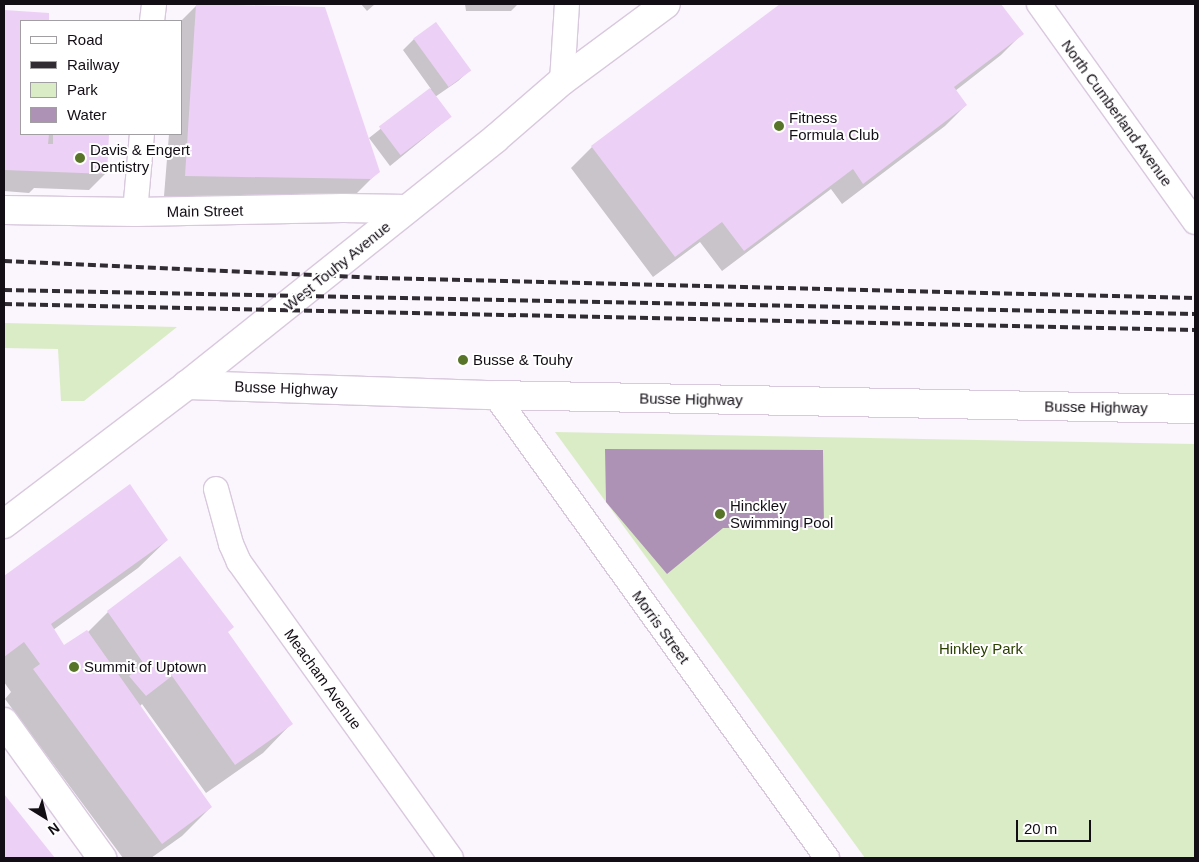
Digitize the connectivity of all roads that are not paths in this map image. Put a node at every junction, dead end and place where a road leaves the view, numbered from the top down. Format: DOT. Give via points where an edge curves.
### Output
graph roads {
  1 [pos="154,4"];
  2 [pos="567,4"];
  3 [pos="666,4"];
  4 [pos="1038,4"];
  5 [pos="152,20"];
  6 [pos="562,81"];
  7 [pos="142,135"];
  8 [pos="4,210"];
  9 [pos="407,210"];
  10 [pos="135,212"];
  11 [pos="1195,222"];
  12 [pos="187,385"];
  13 [pos="495,395"];
  14 [pos="1195,409"];
  15 [pos="216,489"];
  16 [pos="4,524"];
  17 [pos="4,722"];
  18 [pos="102,858"];
  19 [pos="451,858"];
  20 [pos="827,858"];
  1 -- 5 [label="street"];
  2 -- 6 [label="street"];
  3 -- 6 [label="main road, West Touhy Avenue"];
  4 -- 11 [label="street, North Cumberland Avenue"];
  6 -- 9 [label="main road, West Touhy Avenue"];
  7 -- 10 [label="street"];
  8 -- 10 [label="main road, Main Street"];
  9 -- 10 [label="main road, Main Street"];
  9 -- 12 [label="main road, West Touhy Avenue"];
  12 -- 13 [label="main road, Busse Highway"];
  12 -- 16 [label="main road, West Touhy Avenue"];
  13 -- 14 [label="main road, Busse Highway"];
  13 -- 20 [label="street, Morris Street"];
  15 -- 19 [label="street, Meacham Avenue" via="239,562"];
  17 -- 18 [label="main road"];
}
